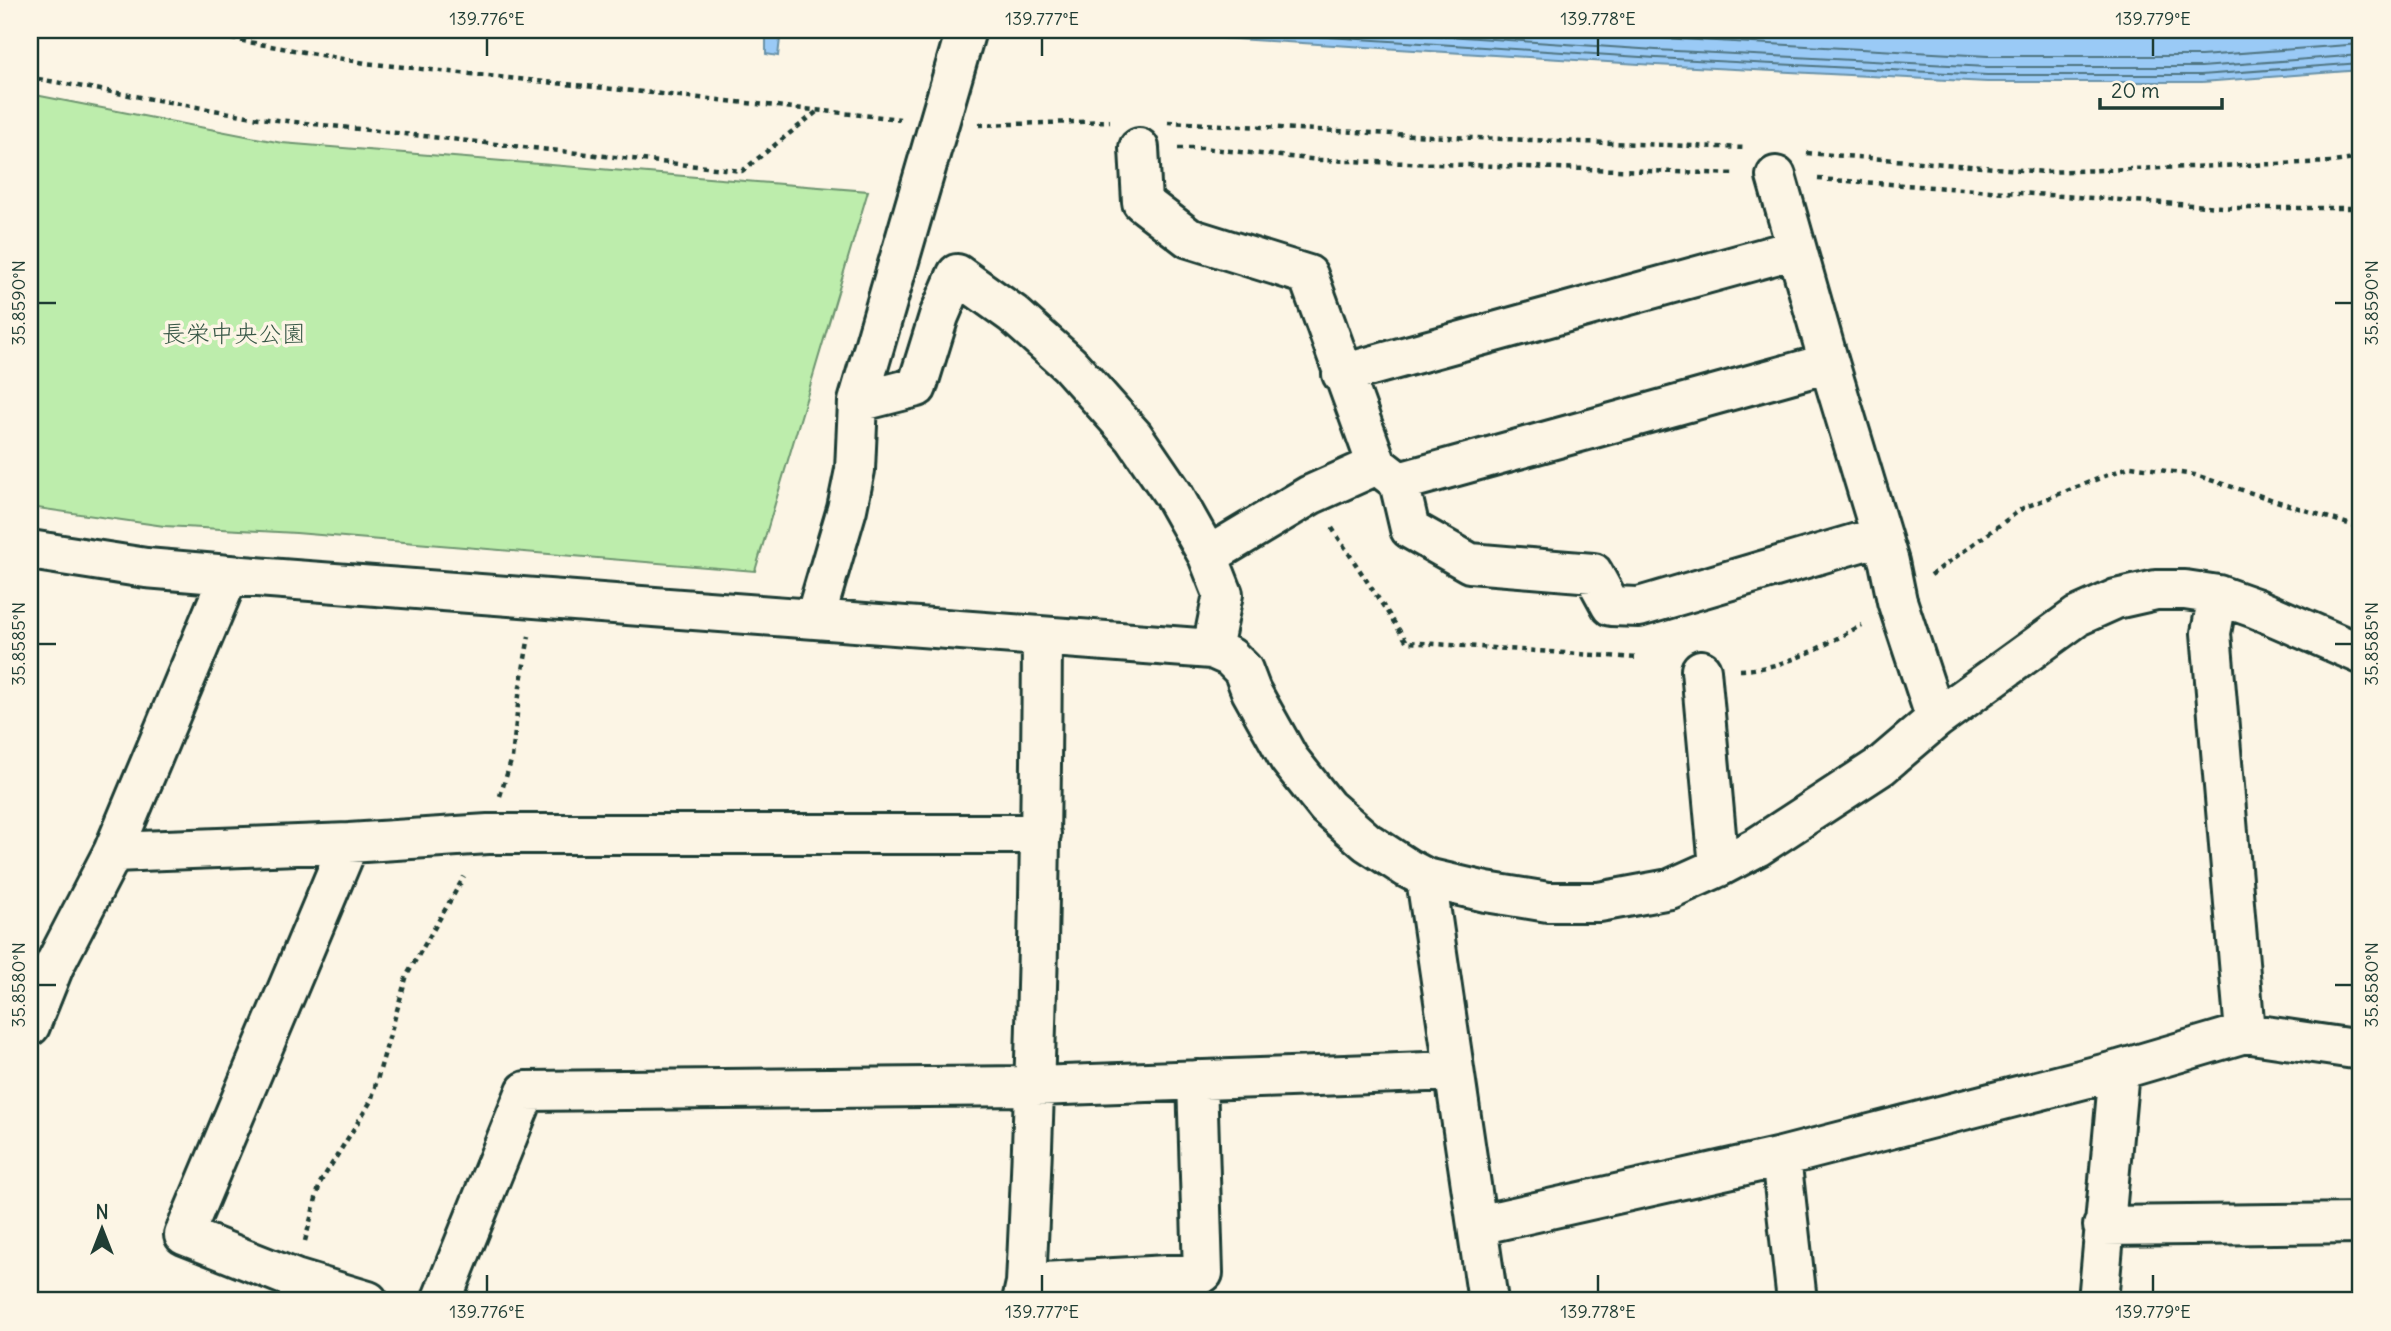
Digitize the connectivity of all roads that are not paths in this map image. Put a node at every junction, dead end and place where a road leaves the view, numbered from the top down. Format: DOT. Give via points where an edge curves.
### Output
graph roads {
  1 [pos="966,30"];
  2 [pos="1152,135"];
  3 [pos="1764,162"];
  4 [pos="1796,249"];
  5 [pos="1829,363"];
  6 [pos="1342,374"];
  7 [pos="858,401"];
  8 [pos="1388,473"];
  9 [pos="1881,536"];
  10 [pos="30,550"];
  11 [pos="1208,556"];
  12 [pos="229,576"];
  13 [pos="2218,595"];
  14 [pos="815,618"];
  15 [pos="1042,637"];
  16 [pos="1212,649"];
  17 [pos="2361,653"];
  18 [pos="1701,670"];
  19 [pos="1936,719"];
  20 [pos="1041,834"];
  21 [pos="349,843"];
  22 [pos="113,852"];
  23 [pos="1719,867"];
  24 [pos="1426,878"];
  25 [pos="42,960"];
  26 [pos="30,1026"];
  27 [pos="2245,1032"];
  28 [pos="2361,1050"];
  29 [pos="2119,1070"];
  30 [pos="1454,1071"];
  31 [pos="1197,1080"];
  32 [pos="1036,1086"];
  33 [pos="1781,1157"];
  34 [pos="2361,1223"];
  35 [pos="1478,1225"];
  36 [pos="2103,1226"];
  37 [pos="291,1290"];
  38 [pos="1024,1292"];
  39 [pos="368,1301"];
  40 [pos="441,1301"];
  41 [pos="1488,1301"];
  42 [pos="1797,1301"];
  43 [pos="2098,1301"];
  1 -- 7 [label="street"];
  2 -- 6 [label="street" via="1142,202 1189,239 1308,275"];
  3 -- 4 [label="street"];
  4 -- 5 [label="street"];
  4 -- 6 [label="street"];
  5 -- 8 [label="street"];
  5 -- 9 [label="street"];
  6 -- 8 [label="street"];
  7 -- 11 [label="street" via="917,387 957,274 1013,314 1069,364 1126,428 1173,494"];
  7 -- 14 [label="street" via="855,470"];
  8 -- 9 [label="street" via="1410,529 1470,563 1592,573 1611,606 1639,607"];
  8 -- 11 [label="street" via="1310,495"];
  9 -- 19 [label="street"];
  10 -- 12 [label="street"];
  11 -- 16 [label="street" via="1223,594"];
  12 -- 14 [label="street"];
  12 -- 22 [label="street"];
  13 -- 17 [label="street"];
  13 -- 19 [label="street" via="2156,590 2116,599 2078,616"];
  13 -- 27 [label="street" via="2211,633"];
  14 -- 15 [label="street"];
  15 -- 16 [label="street"];
  15 -- 20 [label="street"];
  16 -- 24 [label="street" via="1243,670 1289,759 1326,807 1367,842"];
  18 -- 23 [label="street"];
  19 -- 23 [label="street" via="1881,766"];
  20 -- 21 [label="street" via="488,834"];
  20 -- 32 [label="street"];
  21 -- 22 [label="street"];
  21 -- 37 [label="street" via="184,1235"];
  22 -- 25 [label="street"];
  23 -- 24 [label="street" via="1670,889 1599,902 1548,902"];
  24 -- 30 [label="street"];
  25 -- 26 [label="street"];
  27 -- 28 [label="street"];
  27 -- 29 [label="street"];
  29 -- 33 [label="street"];
  29 -- 36 [label="street"];
  30 -- 31 [label="street"];
  30 -- 35 [label="street"];
  31 -- 32 [label="street"];
  31 -- 38 [label="street" via="1203,1273"];
  32 -- 38 [label="street"];
  32 -- 40 [label="street" via="526,1091"];
  33 -- 35 [label="street"];
  33 -- 42 [label="street"];
  34 -- 36 [label="street"];
  35 -- 41 [label="street"];
  36 -- 43 [label="street"];
  37 -- 39 [label="street"];
}
